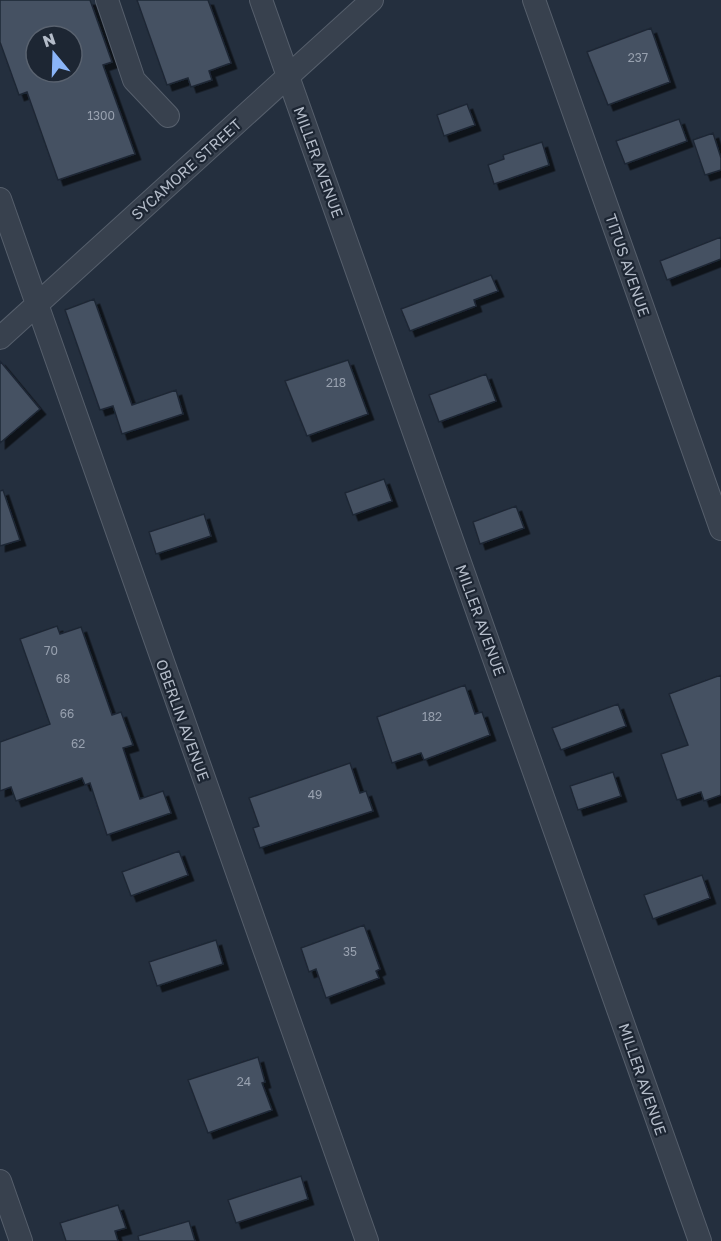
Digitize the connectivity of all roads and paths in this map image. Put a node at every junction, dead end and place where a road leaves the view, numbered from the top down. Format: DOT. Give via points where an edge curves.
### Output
graph roads {
  1 [pos="107,0"];
  2 [pos="261,0"];
  3 [pos="372,0"];
  4 [pos="534,0"];
  5 [pos="288,76"];
  6 [pos="168,116"];
  7 [pos="0,199"];
  8 [pos="37,304"];
  9 [pos="0,338"];
  10 [pos="721,529"];
  11 [pos="0,1181"];
  12 [pos="21,1241"];
  13 [pos="367,1241"];
  14 [pos="700,1241"];
  1 -- 6 [label="street" via="134,80"];
  2 -- 5 [label="street, MILLER AVENUE"];
  3 -- 5 [label="street, SYCAMORE STREET"];
  4 -- 10 [label="street, TITUS AVENUE"];
  5 -- 8 [label="street, SYCAMORE STREET"];
  5 -- 14 [label="street, MILLER AVENUE"];
  7 -- 8 [label="street, OBERLIN AVENUE"];
  8 -- 9 [label="street, SYCAMORE STREET"];
  8 -- 13 [label="street, OBERLIN AVENUE"];
  11 -- 12 [label="street"];
}
